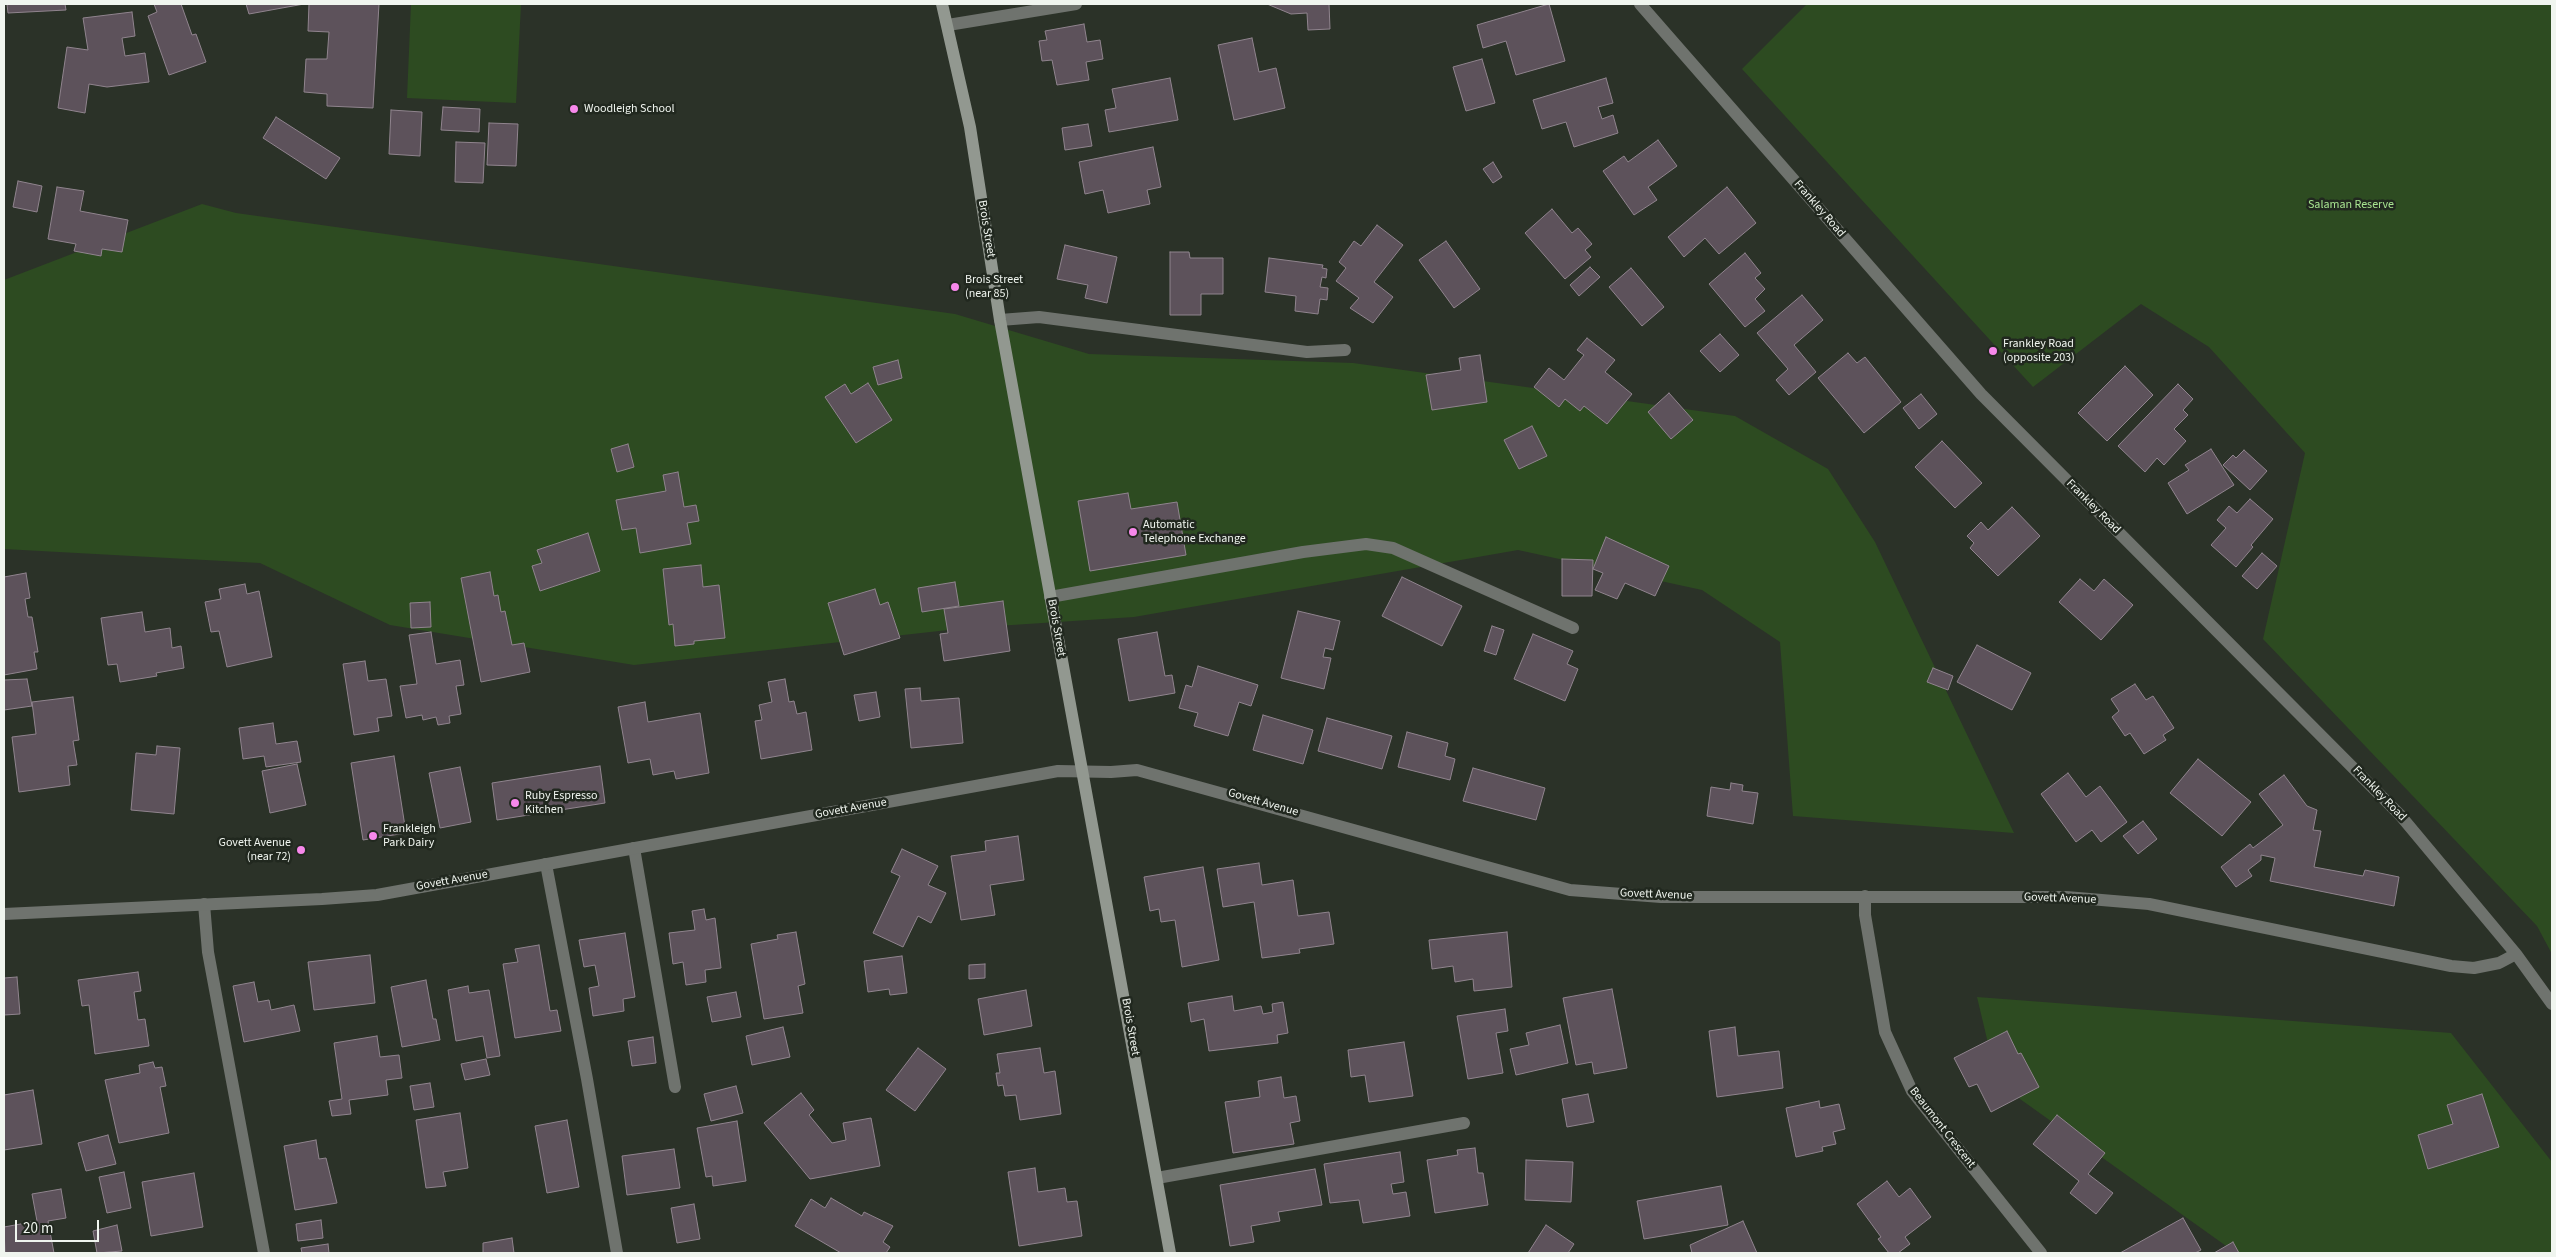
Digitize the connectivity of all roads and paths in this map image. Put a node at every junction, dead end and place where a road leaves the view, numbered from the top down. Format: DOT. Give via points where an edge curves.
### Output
graph roads {
  1 [pos="942,4"];
  2 [pos="1076,4"];
  3 [pos="1640,4"];
  4 [pos="948,25"];
  5 [pos="1000,320"];
  6 [pos="1345,350"];
  7 [pos="1050,597"];
  8 [pos="1573,628"];
  9 [pos="1082,772"];
  10 [pos="634,848"];
  11 [pos="546,864"];
  12 [pos="1865,896"];
  13 [pos="204,904"];
  14 [pos="4,914"];
  15 [pos="2516,954"];
  16 [pos="2552,1004"];
  17 [pos="675,1087"];
  18 [pos="1464,1123"];
  19 [pos="1157,1178"];
  20 [pos="264,1253"];
  21 [pos="617,1253"];
  22 [pos="1170,1253"];
  23 [pos="2041,1253"];
  1 -- 4 [label="main road, Brois Street"];
  2 -- 4 [label="street"];
  3 -- 15 [label="street, Frankley Road" via="1981,394 2400,815"];
  4 -- 5 [label="main road, Brois Street" via="970,127"];
  5 -- 6 [label="street" via="1039,317 1307,352"];
  5 -- 7 [label="main road, Brois Street"];
  7 -- 8 [label="street" via="1366,544 1393,548"];
  7 -- 9 [label="main road, Brois Street"];
  9 -- 10 [label="street, Govett Avenue" via="1058,771"];
  9 -- 12 [label="street, Govett Avenue" via="1147,772 1570,890 1661,897"];
  9 -- 19 [label="main road, Brois Street"];
  10 -- 11 [label="street, Govett Avenue"];
  10 -- 17 [label="street"];
  11 -- 13 [label="street, Govett Avenue" via="377,895"];
  11 -- 21 [label="street"];
  12 -- 15 [label="street, Govett Avenue" via="2066,898 2149,904 2451,966 2499,963"];
  12 -- 23 [label="street, Beaumont Crescent" via="1865,915 1885,1032 1912,1091"];
  13 -- 14 [label="street, Govett Avenue"];
  13 -- 20 [label="street" via="208,952"];
  15 -- 16 [label="street, Frankley Road"];
  18 -- 19 [label="street"];
  19 -- 22 [label="main road, Brois Street"];
}
